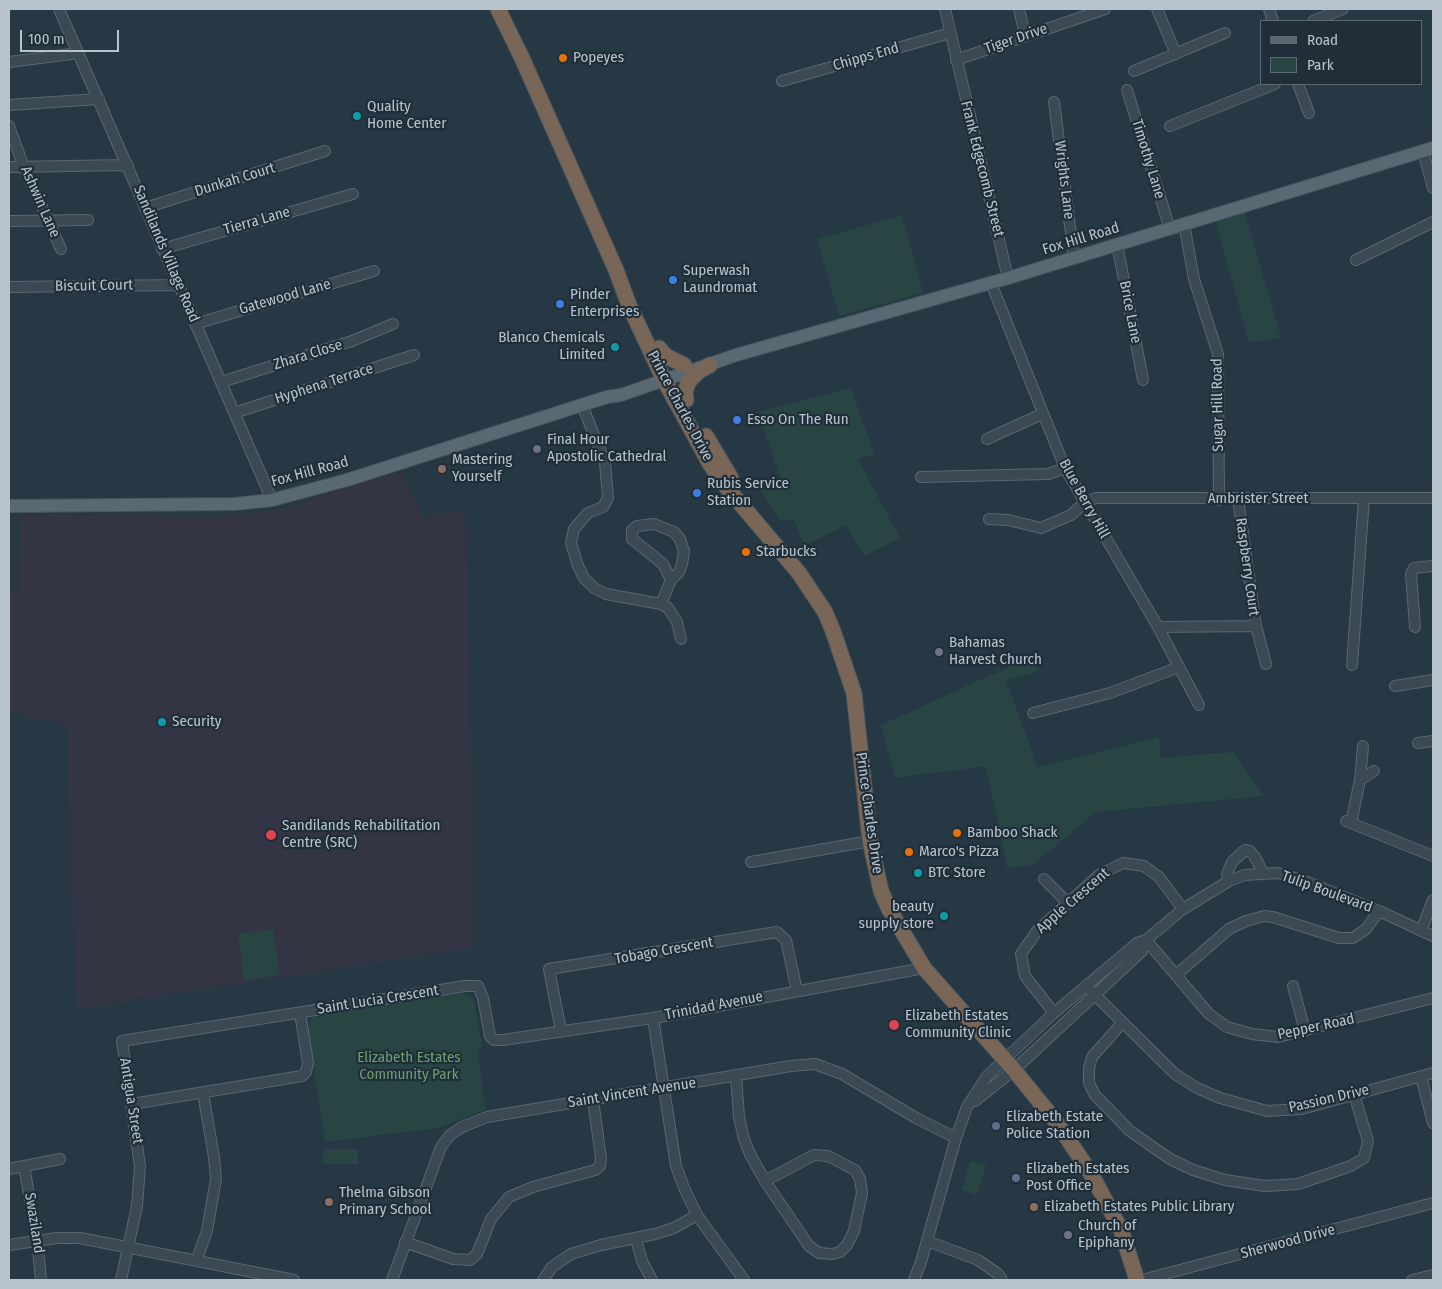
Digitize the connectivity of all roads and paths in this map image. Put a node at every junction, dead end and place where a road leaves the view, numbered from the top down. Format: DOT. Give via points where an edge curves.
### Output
graph roads {
  1 [pos="59,9"];
  2 [pos="498,9"];
  3 [pos="945,9"];
  4 [pos="1019,9"];
  5 [pos="1105,9"];
  6 [pos="1157,9"];
  7 [pos="1343,9"];
  8 [pos="1316,20"];
  9 [pos="950,32"];
  10 [pos="1225,33"];
  11 [pos="1025,35"];
  12 [pos="79,53"];
  13 [pos="1176,54"];
  14 [pos="956,60"];
  15 [pos="9,62"];
  16 [pos="1134,72"];
  17 [pos="782,81"];
  18 [pos="1272,85"];
  19 [pos="1298,85"];
  20 [pos="1127,90"];
  21 [pos="99,99"];
  22 [pos="1054,102"];
  23 [pos="9,105"];
  24 [pos="1309,113"];
  25 [pos="9,126"];
  26 [pos="1170,126"];
  27 [pos="1428,149"];
  28 [pos="325,152"];
  29 [pos="128,165"];
  30 [pos="9,166"];
  31 [pos="24,167"];
  32 [pos="1433,188"];
  33 [pos="353,194"];
  34 [pos="145,208"];
  35 [pos="88,220"];
  36 [pos="48,221"];
  37 [pos="9,222"];
  38 [pos="1433,222"];
  39 [pos="1184,224"];
  40 [pos="1170,229"];
  41 [pos="1117,244"];
  42 [pos="61,249"];
  43 [pos="162,249"];
  44 [pos="1074,258"];
  45 [pos="1356,260"];
  46 [pos="616,270"];
  47 [pos="374,271"];
  48 [pos="1008,278"];
  49 [pos="991,283"];
  50 [pos="178,285"];
  51 [pos="9,287"];
  52 [pos="195,324"];
  53 [pos="394,324"];
  54 [pos="736,355"];
  55 [pos="414,356"];
  56 [pos="710,365"];
  57 [pos="671,373"];
  58 [pos="1143,380"];
  59 [pos="221,382"];
  60 [pos="686,400"];
  61 [pos="582,404"];
  62 [pos="234,413"];
  63 [pos="1042,414"];
  64 [pos="987,439"];
  65 [pos="1066,468"];
  66 [pos="921,477"];
  67 [pos="1364,498"];
  68 [pos="1433,498"];
  69 [pos="1238,499"];
  70 [pos="272,500"];
  71 [pos="1219,500"];
  72 [pos="1084,503"];
  73 [pos="9,506"];
  74 [pos="990,519"];
  75 [pos="763,530"];
  76 [pos="1433,566"];
  77 [pos="670,580"];
  78 [pos="661,604"];
  79 [pos="1256,626"];
  80 [pos="1158,627"];
  81 [pos="1415,627"];
  82 [pos="681,639"];
  83 [pos="1266,664"];
  84 [pos="1352,665"];
  85 [pos="1179,667"];
  86 [pos="1433,680"];
  87 [pos="1395,686"];
  88 [pos="1199,705"];
  89 [pos="1032,713"];
  90 [pos="1433,741"];
  91 [pos="1418,743"];
  92 [pos="1362,746"];
  93 [pos="1374,771"];
  94 [pos="1360,780"];
  95 [pos="870,841"];
  96 [pos="1433,856"];
  97 [pos="751,862"];
  98 [pos="1263,873"];
  99 [pos="1044,879"];
  100 [pos="1229,881"];
  101 [pos="1433,900"];
  102 [pos="1068,903"];
  103 [pos="1183,909"];
  104 [pos="1379,911"];
  105 [pos="1421,931"];
  106 [pos="1433,936"];
  107 [pos="1146,940"];
  108 [pos="924,968"];
  109 [pos="1176,975"];
  110 [pos="1293,986"];
  111 [pos="1090,990"];
  112 [pos="797,991"];
  113 [pos="1433,998"];
  114 [pos="300,1012"];
  115 [pos="1054,1014"];
  116 [pos="652,1018"];
  117 [pos="1122,1023"];
  118 [pos="561,1031"];
  119 [pos="1305,1031"];
  120 [pos="503,1040"];
  121 [pos="1009,1065"];
  122 [pos="1433,1073"];
  123 [pos="736,1076"];
  124 [pos="1421,1076"];
  125 [pos="664,1089"];
  126 [pos="203,1093"];
  127 [pos="1354,1094"];
  128 [pos="593,1100"];
  129 [pos="132,1104"];
  130 [pos="967,1107"];
  131 [pos="1433,1123"];
  132 [pos="956,1138"];
  133 [pos="60,1160"];
  134 [pos="24,1166"];
  135 [pos="9,1169"];
  136 [pos="766,1181"];
  137 [pos="1433,1204"];
  138 [pos="697,1215"];
  139 [pos="636,1239"];
  140 [pos="37,1240"];
  141 [pos="927,1241"];
  142 [pos="405,1242"];
  143 [pos="9,1245"];
  144 [pos="130,1246"];
  145 [pos="197,1259"];
  146 [pos="1433,1275"];
  147 [pos="42,1280"];
  148 [pos="120,1280"];
  149 [pos="294,1280"];
  150 [pos="392,1280"];
  151 [pos="544,1280"];
  152 [pos="652,1280"];
  153 [pos="744,1280"];
  154 [pos="914,1280"];
  155 [pos="1002,1280"];
  156 [pos="1137,1280"];
  157 [pos="1142,1280"];
  158 [pos="1412,1280"];
  1 -- 12 [label="street, Sandilands Village Road"];
  2 -- 46 [label="highway, Prince Charles Drive"];
  3 -- 9 [label="street, Frank Edgecomb Street"];
  4 -- 11 [label="street"];
  5 -- 11 [label="street, Tiger Drive"];
  6 -- 13 [label="street"];
  7 -- 8 [label="street"];
  9 -- 14 [label="street, Frank Edgecomb Street"];
  9 -- 17 [label="street, Chipps End"];
  10 -- 13 [label="street"];
  11 -- 14 [label="street, Tiger Drive"];
  12 -- 15 [label="street"];
  12 -- 21 [label="street, Sandilands Village Road"];
  13 -- 16 [label="street"];
  14 -- 48 [label="street, Frank Edgecomb Street"];
  18 -- 26 [label="street"];
  19 -- 24 [label="street"];
  20 -- 40 [label="street, Timothy Lane"];
  21 -- 23 [label="street"];
  21 -- 29 [label="street, Sandilands Village Road"];
  22 -- 44 [label="street, Wrights Lane"];
  25 -- 31 [label="street, Ashwin Lane"];
  27 -- 32 [label="street"];
  27 -- 39 [label="main road, Fox Hill Road"];
  28 -- 34 [label="street, Dunkah Court"];
  29 -- 31 [label="street"];
  29 -- 34 [label="street, Sandilands Village Road"];
  30 -- 31 [label="street"];
  31 -- 36 [label="street, Ashwin Lane"];
  33 -- 43 [label="street, Tierra Lane"];
  34 -- 43 [label="street, Sandilands Village Road"];
  35 -- 36 [label="street"];
  36 -- 37 [label="street"];
  36 -- 42 [label="street, Ashwin Lane"];
  38 -- 45 [label="street"];
  39 -- 40 [label="main road, Fox Hill Road"];
  39 -- 71 [label="street, Sugar Hill Road" via="1194,279 1218,354"];
  40 -- 41 [label="main road, Fox Hill Road"];
  41 -- 44 [label="main road, Fox Hill Road"];
  41 -- 58 [label="street, Brice Lane"];
  43 -- 50 [label="street, Sandilands Village Road"];
  44 -- 48 [label="main road, Fox Hill Road"];
  46 -- 57 [label="highway, Prince Charles Drive" via="635,300"];
  46 -- 57 [label="highway, Prince Charles Drive" via="629,305"];
  47 -- 52 [label="street, Gatewood Lane"];
  48 -- 49 [label="main road, Fox Hill Road"];
  49 -- 54 [label="main road, Fox Hill Road"];
  49 -- 63 [label="street, Blue Berry Hill"];
  50 -- 51 [label="street, Biscuit Court"];
  50 -- 52 [label="street, Sandilands Village Road"];
  52 -- 59 [label="street, Sandilands Village Road"];
  53 -- 59 [label="street, Zhara Close" via="352,341"];
  54 -- 56 [label="main road, Fox Hill Road"];
  54 -- 57 [label="main road, Fox Hill Road" via="707,358"];
  55 -- 62 [label="street, Hyphena Terrace"];
  56 -- 57 [label="main road, Fox Hill Road"];
  56 -- 60 [label="highway" via="699,370 690,381 685,391"];
  57 -- 60 [label="highway, Prince Charles Drive"];
  57 -- 61 [label="main road, Fox Hill Road" via="618,388 607,397"];
  57 -- 75 [label="highway, Prince Charles Drive" via="710,464"];
  59 -- 62 [label="street, Sandilands Village Road"];
  60 -- 75 [label="highway, Prince Charles Drive"];
  61 -- 70 [label="main road, Fox Hill Road" via="346,480"];
  61 -- 78 [label="street" via="604,462 608,498 603,507 588,514 574,529 572,543 578,566 584,578 606,594"];
  62 -- 70 [label="street, Sandilands Village Road"];
  63 -- 64 [label="street"];
  63 -- 65 [label="street, Blue Berry Hill"];
  65 -- 66 [label="street" via="1048,474"];
  65 -- 72 [label="street, Blue Berry Hill"];
  67 -- 68 [label="street, Ambrister Street"];
  67 -- 69 [label="street, Ambrister Street"];
  67 -- 84 [label="street"];
  69 -- 71 [label="street, Ambrister Street"];
  69 -- 79 [label="street, Raspberry Court"];
  70 -- 73 [label="main road, Fox Hill Road" via="235,504"];
  71 -- 72 [label="street, Ambrister Street" via="1096,498"];
  72 -- 74 [label="street" via="1071,515 1041,528"];
  72 -- 80 [label="street, Blue Berry Hill"];
  75 -- 95 [label="highway, Prince Charles Drive" via="816,598 840,649 854,694"];
  76 -- 81 [label="street" via="1414,568 1411,574"];
  77 -- 77 [label="street" via="663,564 632,539 632,530 637,526 654,524 680,538 684,550 682,564"];
  77 -- 78 [label="street"];
  78 -- 82 [label="street" via="673,614"];
  79 -- 80 [label="street, Raspberry Court"];
  79 -- 83 [label="street"];
  80 -- 85 [label="street, Blue Berry Hill"];
  85 -- 88 [label="street, Blue Berry Hill"];
  85 -- 89 [label="street" via="1110,693"];
  86 -- 87 [label="street"];
  90 -- 91 [label="street"];
  92 -- 94 [label="street"];
  93 -- 94 [label="street"];
  94 -- 96 [label="street" via="1348,822"];
  95 -- 97 [label="street"];
  95 -- 108 [label="highway, Prince Charles Drive" via="881,891"];
  98 -- 100 [label="street, Tulip Boulevard"];
  98 -- 100 [label="street" via="1255,857 1245,850 1232,862 1227,874"];
  98 -- 104 [label="street, Tulip Boulevard" via="1305,880"];
  99 -- 102 [label="street"];
  100 -- 103 [label="street, Tulip Boulevard"];
  101 -- 105 [label="street"];
  102 -- 103 [label="street, Apple Crescent" via="1107,869 1131,863 1154,872"];
  102 -- 115 [label="street, Apple Crescent" via="1037,931 1021,954 1025,976"];
  103 -- 107 [label="street, Tulip Boulevard"];
  104 -- 105 [label="street, Tulip Boulevard"];
  104 -- 109 [label="street" via="1366,929 1353,938 1339,938 1273,917 1246,921 1229,929"];
  105 -- 106 [label="street, Tulip Boulevard"];
  107 -- 109 [label="street, Pepper Road"];
  107 -- 111 [label="street, Tulip Boulevard" via="1142,951"];
  108 -- 112 [label="street, Trinidad Avenue"];
  108 -- 121 [label="highway, Prince Charles Drive"];
  109 -- 119 [label="street, Pepper Road" via="1209,1014 1226,1027 1278,1037"];
  110 -- 119 [label="street"];
  111 -- 115 [label="street, Tulip Boulevard"];
  111 -- 117 [label="street, Passion Drive"];
  111 -- 121 [label="street, Tulip Boulevard"];
  112 -- 116 [label="street, Trinidad Avenue"];
  112 -- 118 [label="street, Tobago Crescent" via="786,940 777,932 549,970"];
  113 -- 119 [label="street, Pepper Road"];
  114 -- 120 [label="street, Saint Lucia Crescent" via="478,986 490,1036 494,1040"];
  114 -- 126 [label="street, Saint Lucia Crescent" via="308,1064 302,1076"];
  114 -- 129 [label="street, Antigua Street" via="122,1041"];
  115 -- 121 [label="street, Tulip Boulevard"];
  116 -- 118 [label="street, Trinidad Avenue"];
  116 -- 125 [label="street"];
  117 -- 127 [label="street, Passion Drive" via="1175,1074 1220,1098 1267,1111 1302,1109"];
  117 -- 127 [label="street" via="1092,1057 1089,1083 1094,1095 1130,1131 1170,1159 1225,1180 1265,1186 1298,1184 1351,1166 1364,1158 1368,1141"];
  118 -- 120 [label="street, Trinidad Avenue"];
  121 -- 130 [label="street"];
  121 -- 130 [label="street" via="987,1076"];
  121 -- 156 [label="highway, Prince Charles Drive" via="1057,1123 1090,1172 1121,1230"];
  122 -- 124 [label="street, Passion Drive"];
  123 -- 125 [label="street, Saint Vincent Avenue"];
  123 -- 132 [label="street, Saint Vincent Avenue" via="791,1066 815,1064 828,1067"];
  123 -- 136 [label="street" via="744,1139"];
  124 -- 127 [label="street, Passion Drive"];
  124 -- 131 [label="street"];
  125 -- 128 [label="street, Saint Vincent Avenue"];
  125 -- 138 [label="street" via="676,1166"];
  126 -- 129 [label="street, Saint Lucia Crescent"];
  126 -- 145 [label="street" via="216,1179 207,1231"];
  128 -- 142 [label="street, Saint Vincent Avenue" via="487,1117 450,1135 441,1147"];
  128 -- 142 [label="street" via="601,1158 600,1166 595,1170 509,1197 491,1219 477,1254 470,1260 453,1258"];
  129 -- 144 [label="street, Antigua Street" via="140,1185"];
  130 -- 132 [label="street"];
  132 -- 141 [label="street"];
  133 -- 134 [label="street"];
  134 -- 135 [label="street"];
  134 -- 140 [label="street, Swaziland"];
  136 -- 136 [label="street" via="810,1246 819,1253 832,1254 848,1245 862,1193 855,1170 828,1156 814,1155"];
  137 -- 157 [label="street, Sherwood Drive"];
  138 -- 139 [label="street" via="674,1228"];
  138 -- 153 [label="street"];
  139 -- 151 [label="street" via="571,1254 552,1267"];
  139 -- 152 [label="street"];
  140 -- 143 [label="street"];
  140 -- 144 [label="street" via="80,1238"];
  140 -- 147 [label="street, Swaziland"];
  141 -- 154 [label="street"];
  141 -- 155 [label="street" via="978,1260"];
  142 -- 150 [label="street, Saint Vincent Avenue"];
  144 -- 145 [label="street"];
  144 -- 148 [label="street, Antigua Street"];
  145 -- 149 [label="street"];
  146 -- 158 [label="street"];
}
